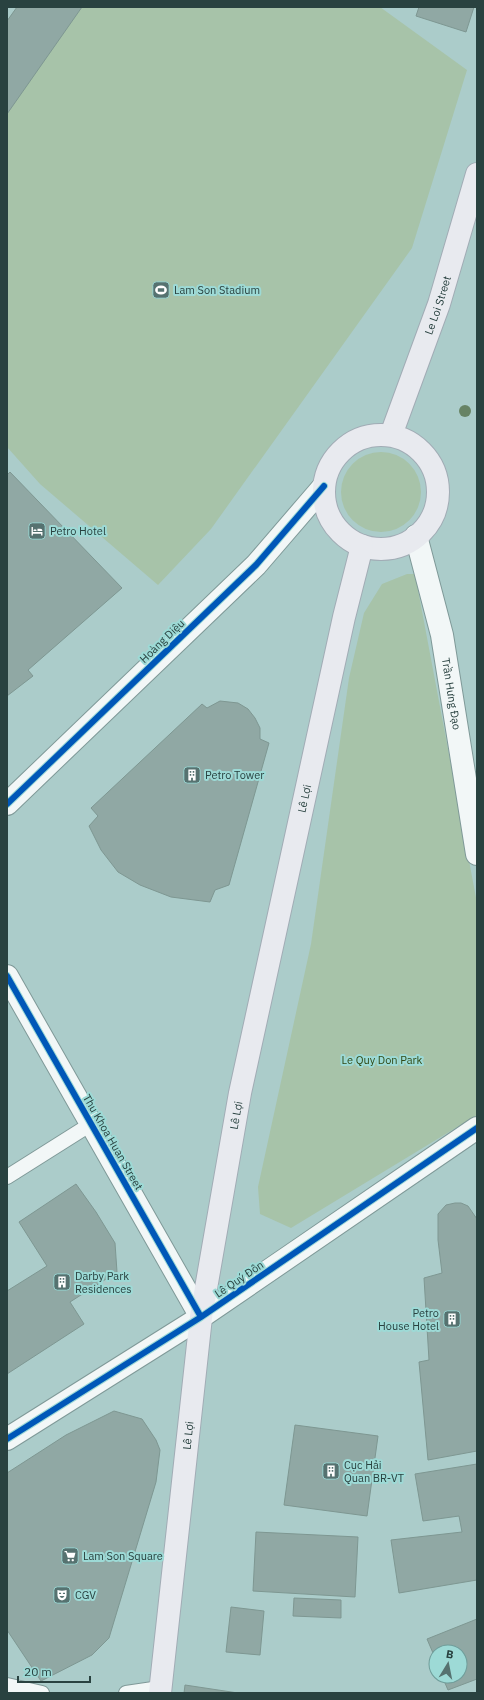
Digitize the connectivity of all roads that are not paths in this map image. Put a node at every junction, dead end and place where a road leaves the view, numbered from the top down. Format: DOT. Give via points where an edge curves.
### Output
graph roads {
  1 [pos="477,174"];
  2 [pos="391,435"];
  3 [pos="324,486"];
  4 [pos="416,536"];
  5 [pos="362,546"];
  6 [pos="7,804"];
  7 [pos="477,854"];
  8 [pos="7,976"];
  9 [pos="91,1124"];
  10 [pos="477,1128"];
  11 [pos="7,1177"];
  12 [pos="201,1317"];
  13 [pos="7,1439"];
  14 [pos="7,1685"];
  15 [pos="160,1691"];
  16 [pos="42,1693"];
  17 [pos="126,1693"];
  1 -- 2 [label="main road, Le Loi Street" via="440,304"];
  2 -- 3 [label="main road" via="372,435 354,441 339,452 329,468"];
  2 -- 4 [label="main road" via="408,441 423,453 434,468 439,486 437,505 430,522"];
  3 -- 5 [label="main road" via="325,505 332,523 346,537"];
  3 -- 6 [label="street, Hoàng Diệu" via="256,565"];
  4 -- 5 [label="main road" via="400,546 381,549"];
  4 -- 7 [label="street, Trần Hưng Đạo" via="442,635"];
  5 -- 12 [label="main road, Lê Lợi" via="344,617 240,1093"];
  8 -- 9 [label="street, Thu Khoa Huan Street"];
  9 -- 11 [label="lane"];
  9 -- 12 [label="street, Thu Khoa Huan Street"];
  10 -- 12 [label="street, Lê Quý Đôn"];
  12 -- 13 [label="street, Lê Quý Đôn"];
  12 -- 15 [label="main road, Lê Lợi"];
  14 -- 16 [label="lane"];
  15 -- 17 [label="lane"];
}
